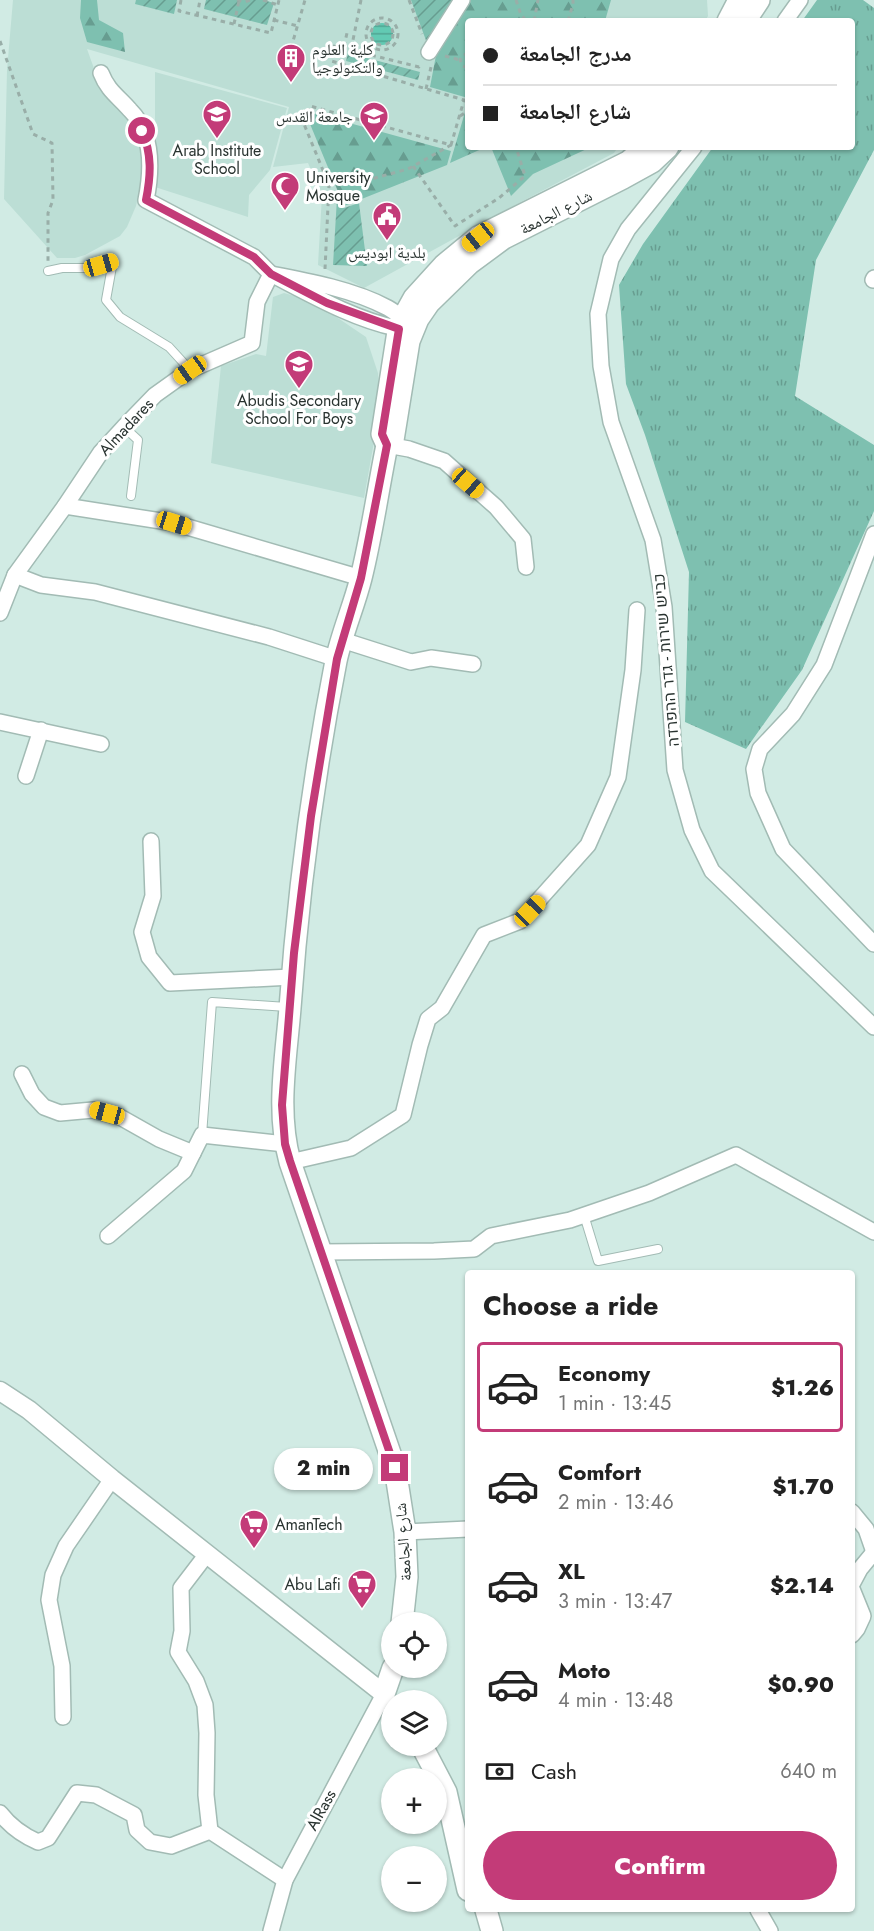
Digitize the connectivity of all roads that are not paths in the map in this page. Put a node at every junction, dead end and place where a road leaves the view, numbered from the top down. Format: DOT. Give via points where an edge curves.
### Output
graph roads {
  1 [pos="462,0"];
  2 [pos="800,0"];
  3 [pos="787,18"];
  4 [pos="430,57"];
  5 [pos="101,73"];
  6 [pos="642,150"];
  7 [pos="665,150"];
  8 [pos="692,150"];
  9 [pos="48,271"];
  10 [pos="271,274"];
  11 [pos="405,325"];
  12 [pos="190,370"];
  13 [pos="123,427"];
  14 [pos="387,445"];
  15 [pos="131,496"];
  16 [pos="65,506"];
  17 [pos="874,534"];
  18 [pos="526,567"];
  19 [pos="15,575"];
  20 [pos="361,578"];
  21 [pos="637,610"];
  22 [pos="0,613"];
  23 [pos="340,649"];
  24 [pos="473,664"];
  25 [pos="0,722"];
  26 [pos="41,730"];
  27 [pos="101,744"];
  28 [pos="26,776"];
  29 [pos="151,841"];
  30 [pos="874,944"];
  31 [pos="292,977"];
  32 [pos="290,1007"];
  33 [pos="874,1027"];
  34 [pos="22,1074"];
  35 [pos="202,1135"];
  36 [pos="193,1153"];
  37 [pos="288,1153"];
  38 [pos="584,1215"];
  39 [pos="874,1232"];
  40 [pos="108,1236"];
  41 [pos="658,1249"];
  42 [pos="321,1252"];
  43 [pos="0,1391"];
  44 [pos="112,1479"];
  45 [pos="855,1516"];
  46 [pos="465,1529"];
  47 [pos="405,1532"];
  48 [pos="874,1552"];
  49 [pos="207,1554"];
  50 [pos="855,1578"];
  51 [pos="855,1596"];
  52 [pos="403,1612"];
  53 [pos="855,1631"];
  54 [pos="381,1694"];
  55 [pos="63,1717"];
  56 [pos="381,1719"];
  57 [pos="427,1756"];
  58 [pos="443,1756"];
  59 [pos="0,1813"];
  60 [pos="465,1817"];
  61 [pos="210,1831"];
  62 [pos="465,1877"];
  63 [pos="285,1880"];
  64 [pos="473,1912"];
  65 [pos="487,1912"];
  66 [pos="759,1912"];
  67 [pos="271,1931"];
  68 [pos="478,1931"];
  69 [pos="492,1931"];
  70 [pos="770,1931"];
  1 -- 4 [label="street"];
  2 -- 3 [label="street"];
  5 -- 10 [label="street" via="106,86 138,120 147,142 150,175 146,200 254,257"];
  6 -- 11 [label="main road, شارع الجامعة" via="628,162 478,237 444,265 414,298"];
  7 -- 11 [label="main road, شارع الجامعة" via="643,168 504,238 470,262"];
  8 -- 33 [label="street, כביש שירות - גדר ההפרדה" via="628,229 611,259 598,314 601,366 611,422 653,540 664,607 675,770 692,830 712,871"];
  9 -- 12 [label="lane" via="88,268 113,261 106,300 120,317 169,347"];
  10 -- 11 [label="street" via="358,296 388,308"];
  10 -- 12 [label="street, Almadares" via="257,302 252,343"];
  11 -- 14 [label="main road, شارع الجامعة" via="382,434"];
  12 -- 13 [label="street, Almadares" via="155,395"];
  13 -- 15 [label="lane" via="138,440"];
  13 -- 16 [label="street, Almadares" via="100,452"];
  14 -- 18 [label="street" via="444,461 496,507 523,539"];
  14 -- 20 [label="main road, شارع الجامعة"];
  16 -- 19 [label="street, Almadares"];
  16 -- 20 [label="street" via="174,523"];
  17 -- 30 [label="street" via="824,664 793,714 760,749 754,769 759,794 783,849"];
  19 -- 22 [label="street, Almadares"];
  19 -- 23 [label="street" via="40,585 95,592 268,637"];
  20 -- 23 [label="main road, شارع الجامعة"];
  21 -- 37 [label="street" via="618,777 588,845 520,921 484,935 442,1008 428,1019 403,1115 351,1148"];
  23 -- 24 [label="street" via="411,662 431,658"];
  23 -- 31 [label="main road, شارع الجامعة" via="311,816"];
  25 -- 26 [label="street"];
  26 -- 27 [label="street"];
  26 -- 28 [label="street"];
  29 -- 31 [label="street" via="153,896 142,932 149,957 170,983"];
  31 -- 32 [label="main road, شارع الجامعة"];
  32 -- 35 [label="lane" via="212,1002"];
  32 -- 37 [label="main road, شارع الجامعة" via="282,1105"];
  34 -- 36 [label="street" via="44,1107 60,1113 93,1110 120,1117"];
  35 -- 36 [label="street"];
  35 -- 37 [label="street"];
  36 -- 40 [label="street" via="184,1171"];
  37 -- 42 [label="main road, شارع الجامعة"];
  38 -- 39 [label="street" via="649,1193 736,1155"];
  38 -- 41 [label="lane" via="598,1261"];
  38 -- 42 [label="street" via="490,1236 474,1249"];
  42 -- 47 [label="main road, شارع الجامعة" via="395,1468"];
  43 -- 44 [label="street"];
  44 -- 49 [label="street"];
  44 -- 55 [label="street" via="66,1546 53,1575 50,1600 62,1666"];
  45 -- 48 [label="street" via="866,1529"];
  46 -- 47 [label="street"];
  47 -- 52 [label="main road, شارع الجامعة" via="407,1577"];
  48 -- 50 [label="street"];
  49 -- 54 [label="street"];
  49 -- 61 [label="street" via="181,1588 182,1631 178,1652 205,1705"];
  51 -- 53 [label="street" via="863,1616"];
  56 -- 63 [label="street, AlRass"];
  57 -- 62 [label="main road" via="446,1792"];
  58 -- 60 [label="main road"];
  59 -- 61 [label="street" via="8,1824 38,1842 48,1838 77,1793 96,1795 134,1815 138,1830 150,1842 171,1846"];
  61 -- 63 [label="street"];
  63 -- 67 [label="street, AlRass"];
  64 -- 68 [label="main road"];
  65 -- 69 [label="main road"];
  66 -- 70 [label="street"];
}
